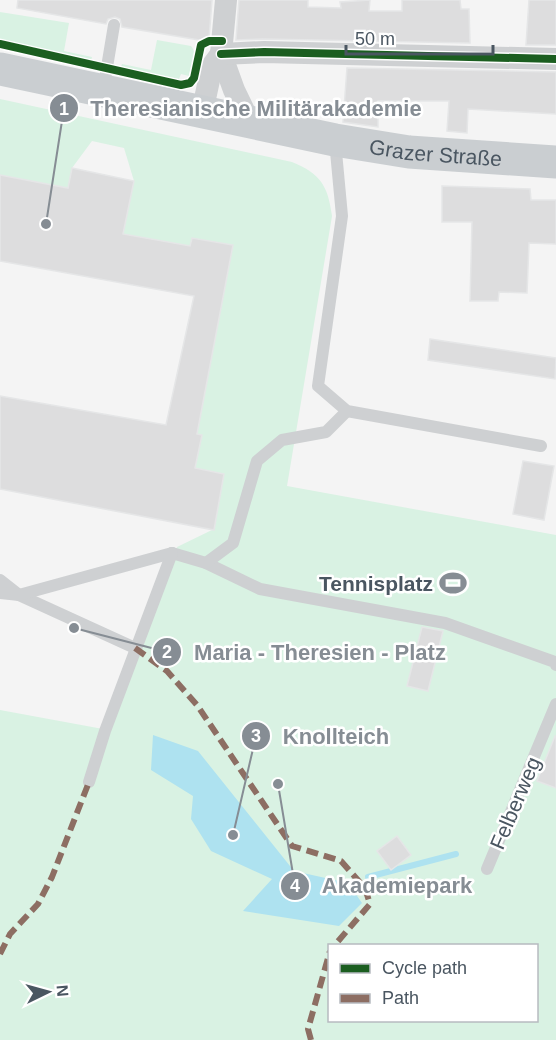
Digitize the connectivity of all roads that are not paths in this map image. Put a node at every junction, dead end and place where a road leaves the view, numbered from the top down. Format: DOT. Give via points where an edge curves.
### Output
graph roads {
  1 [pos="226,0"];
  2 [pos="114,25"];
  3 [pos="221,54"];
  4 [pos="556,59"];
  5 [pos="0,69"];
  6 [pos="103,92"];
  7 [pos="202,113"];
  8 [pos="250,123"];
  9 [pos="335,140"];
  10 [pos="556,162"];
  11 [pos="347,411"];
  12 [pos="541,446"];
  13 [pos="172,553"];
  14 [pos="206,563"];
  15 [pos="0,580"];
  16 [pos="0,592"];
  17 [pos="19,595"];
  18 [pos="135,648"];
  19 [pos="556,665"];
  20 [pos="556,704"];
  21 [pos="89,782"];
  22 [pos="487,869"];
  1 -- 3 [label="street"];
  2 -- 6 [label="lane"];
  3 -- 4 [label="street"];
  3 -- 7 [label="street" via="212,66"];
  3 -- 8 [label="street"];
  5 -- 6 [label="main road, Grazer Straße"];
  6 -- 7 [label="main road, Grazer Straße"];
  7 -- 8 [label="main road, Grazer Straße"];
  8 -- 9 [label="main road, Grazer Straße"];
  9 -- 10 [label="main road, Grazer Straße" via="409,153"];
  9 -- 11 [label="lane" via="342,216 318,386"];
  11 -- 12 [label="lane"];
  11 -- 14 [label="lane" via="326,432 282,440 257,461 233,543"];
  13 -- 14 [label="lane"];
  13 -- 17 [label="lane"];
  13 -- 18 [label="lane"];
  14 -- 19 [label="lane" via="260,589 445,623"];
  15 -- 17 [label="lane"];
  16 -- 17 [label="lane"];
  17 -- 18 [label="lane"];
  18 -- 21 [label="lane"];
  20 -- 22 [label="lane, Felberweg"];
}
